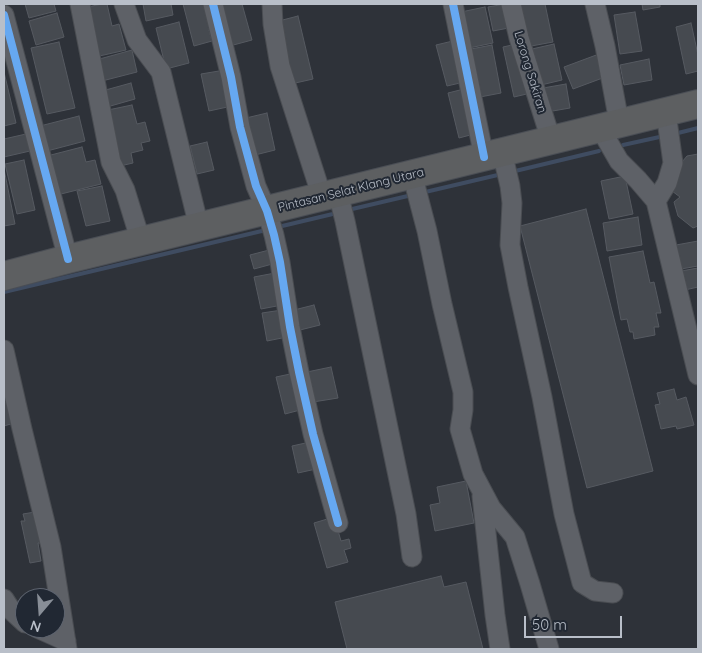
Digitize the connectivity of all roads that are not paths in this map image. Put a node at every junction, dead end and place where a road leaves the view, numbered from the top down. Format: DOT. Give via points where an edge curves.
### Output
graph roads {
  1 [pos="80,4"];
  2 [pos="124,4"];
  3 [pos="214,4"];
  4 [pos="272,4"];
  5 [pos="453,4"];
  6 [pos="511,4"];
  7 [pos="595,4"];
  8 [pos="4,15"];
  9 [pos="698,104"];
  10 [pos="609,125"];
  11 [pos="667,125"];
  12 [pos="551,140"];
  13 [pos="500,166"];
  14 [pos="416,188"];
  15 [pos="656,201"];
  16 [pos="336,204"];
  17 [pos="197,220"];
  18 [pos="271,224"];
  19 [pos="138,233"];
  20 [pos="68,259"];
  21 [pos="4,276"];
  22 [pos="4,350"];
  23 [pos="698,375"];
  24 [pos="481,490"];
  25 [pos="338,523"];
  26 [pos="412,557"];
  27 [pos="613,593"];
  28 [pos="4,599"];
  29 [pos="15,614"];
  30 [pos="54,638"];
  31 [pos="67,645"];
  32 [pos="500,649"];
  33 [pos="548,649"];
  1 -- 19 [label="street" via="111,162 125,190"];
  2 -- 17 [label="street" via="137,40 161,72"];
  3 -- 18 [label="street" via="240,127 256,186"];
  4 -- 16 [label="street" via="280,66"];
  5 -- 13 [label="street"];
  6 -- 12 [label="street, Lorong Sakiran"];
  7 -- 10 [label="street" via="604,46"];
  8 -- 20 [label="street"];
  9 -- 11 [label="highway, Pintasan Selat Klang Utara"];
  10 -- 11 [label="highway, Pintasan Selat Klang Utara"];
  10 -- 12 [label="highway, Pintasan Selat Klang Utara"];
  10 -- 15 [label="street" via="619,162"];
  11 -- 15 [label="street" via="673,163 667,183"];
  12 -- 13 [label="highway, Pintasan Selat Klang Utara"];
  13 -- 14 [label="highway, Pintasan Selat Klang Utara"];
  13 -- 27 [label="street" via="512,203 510,245 564,514 582,583 595,591"];
  14 -- 16 [label="highway, Pintasan Selat Klang Utara"];
  14 -- 24 [label="street" via="464,392 460,429"];
  15 -- 23 [label="street"];
  16 -- 18 [label="highway, Pintasan Selat Klang Utara"];
  16 -- 26 [label="street" via="406,514"];
  17 -- 18 [label="highway, Pintasan Selat Klang Utara"];
  17 -- 19 [label="highway, Pintasan Selat Klang Utara"];
  18 -- 25 [label="street" via="299,372"];
  19 -- 20 [label="highway, Pintasan Selat Klang Utara"];
  20 -- 21 [label="highway, Pintasan Selat Klang Utara"];
  22 -- 31 [label="street" via="52,547"];
  24 -- 32 [label="street"];
  24 -- 33 [label="street" via="515,537"];
  28 -- 29 [label="street"];
  30 -- 31 [label="street"];
}
